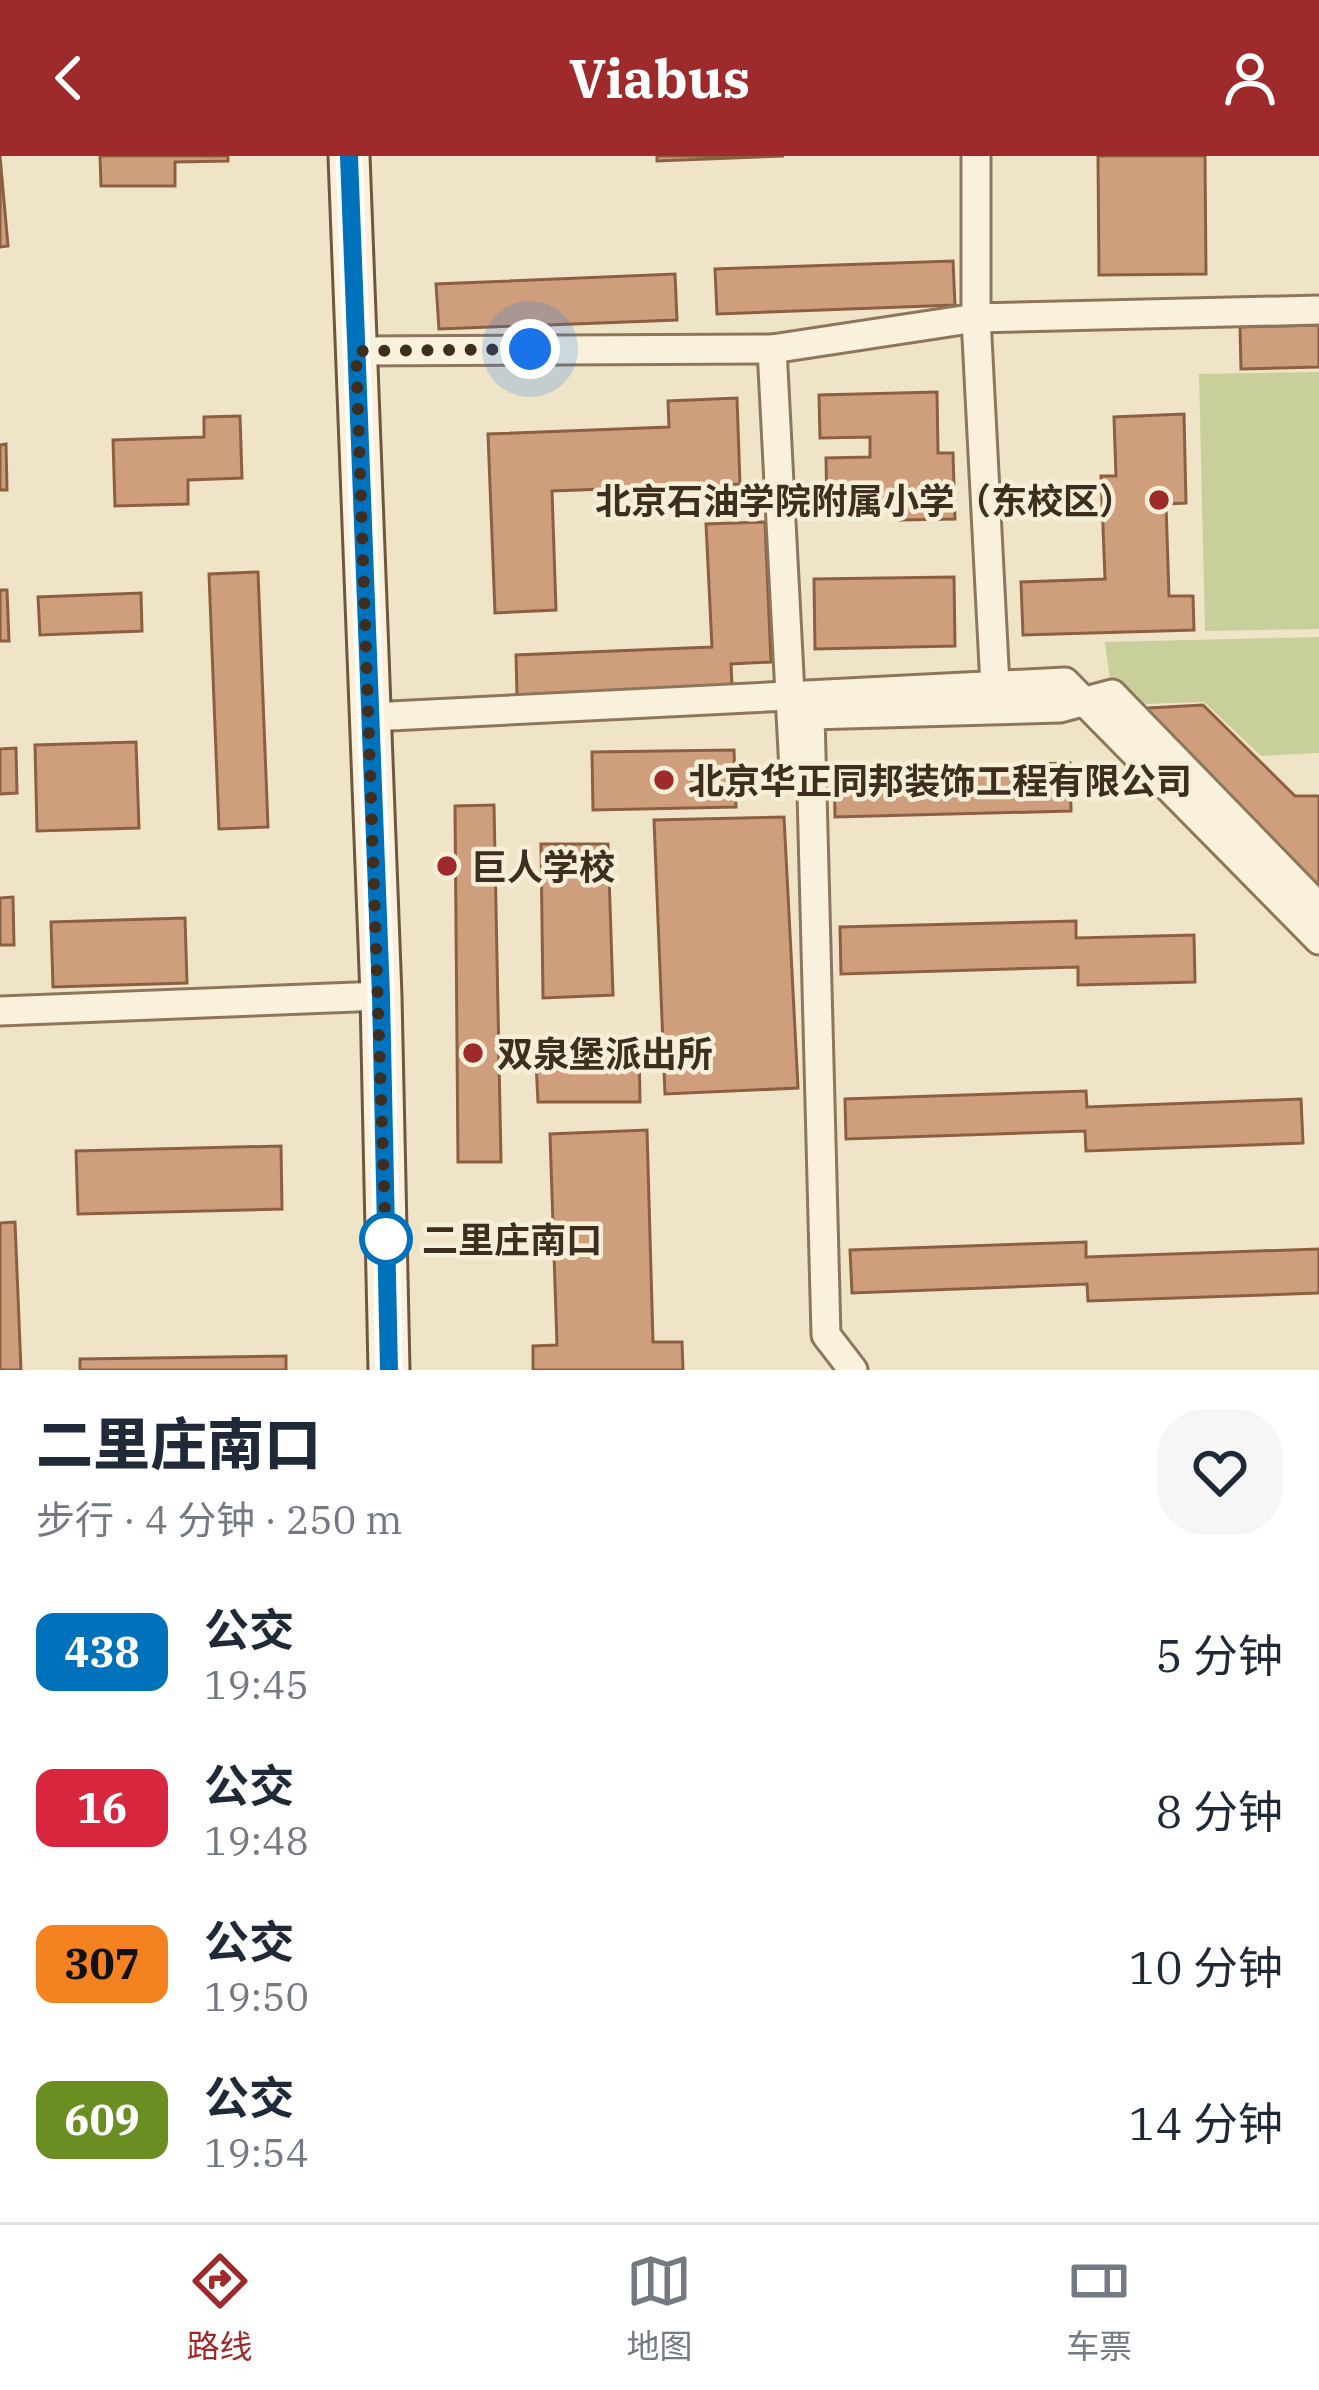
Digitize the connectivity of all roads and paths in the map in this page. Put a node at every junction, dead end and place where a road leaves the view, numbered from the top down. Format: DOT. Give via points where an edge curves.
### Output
graph roads {
  1 [pos="349,156"];
  2 [pos="976,156"];
  3 [pos="1319,310"];
  4 [pos="976,317"];
  5 [pos="772,349"];
  6 [pos="356,351"];
  7 [pos="995,686"];
  8 [pos="790,696"];
  9 [pos="1084,702"];
  10 [pos="370,717"];
  11 [pos="1319,907"];
  12 [pos="1319,940"];
  13 [pos="381,996"];
  14 [pos="0,1011"];
  15 [pos="819,1218"];
  16 [pos="388,1370"];
  17 [pos="853,1370"];
  1 -- 6 [label="street"];
  2 -- 4 [label="street"];
  3 -- 4 [label="street"];
  4 -- 5 [label="street"];
  4 -- 7 [label="street"];
  5 -- 6 [label="street"];
  5 -- 8 [label="street"];
  6 -- 10 [label="street"];
  7 -- 8 [label="street"];
  7 -- 9 [label="street" via="1065,682"];
  8 -- 10 [label="street"];
  8 -- 15 [label="street"];
  9 -- 11 [label="street" via="1112,694"];
  9 -- 12 [label="street"];
  9 -- 17 [label="street" via="810,715 826,1335"];
  10 -- 13 [label="street"];
  13 -- 14 [label="street"];
  13 -- 16 [label="street"];
}
